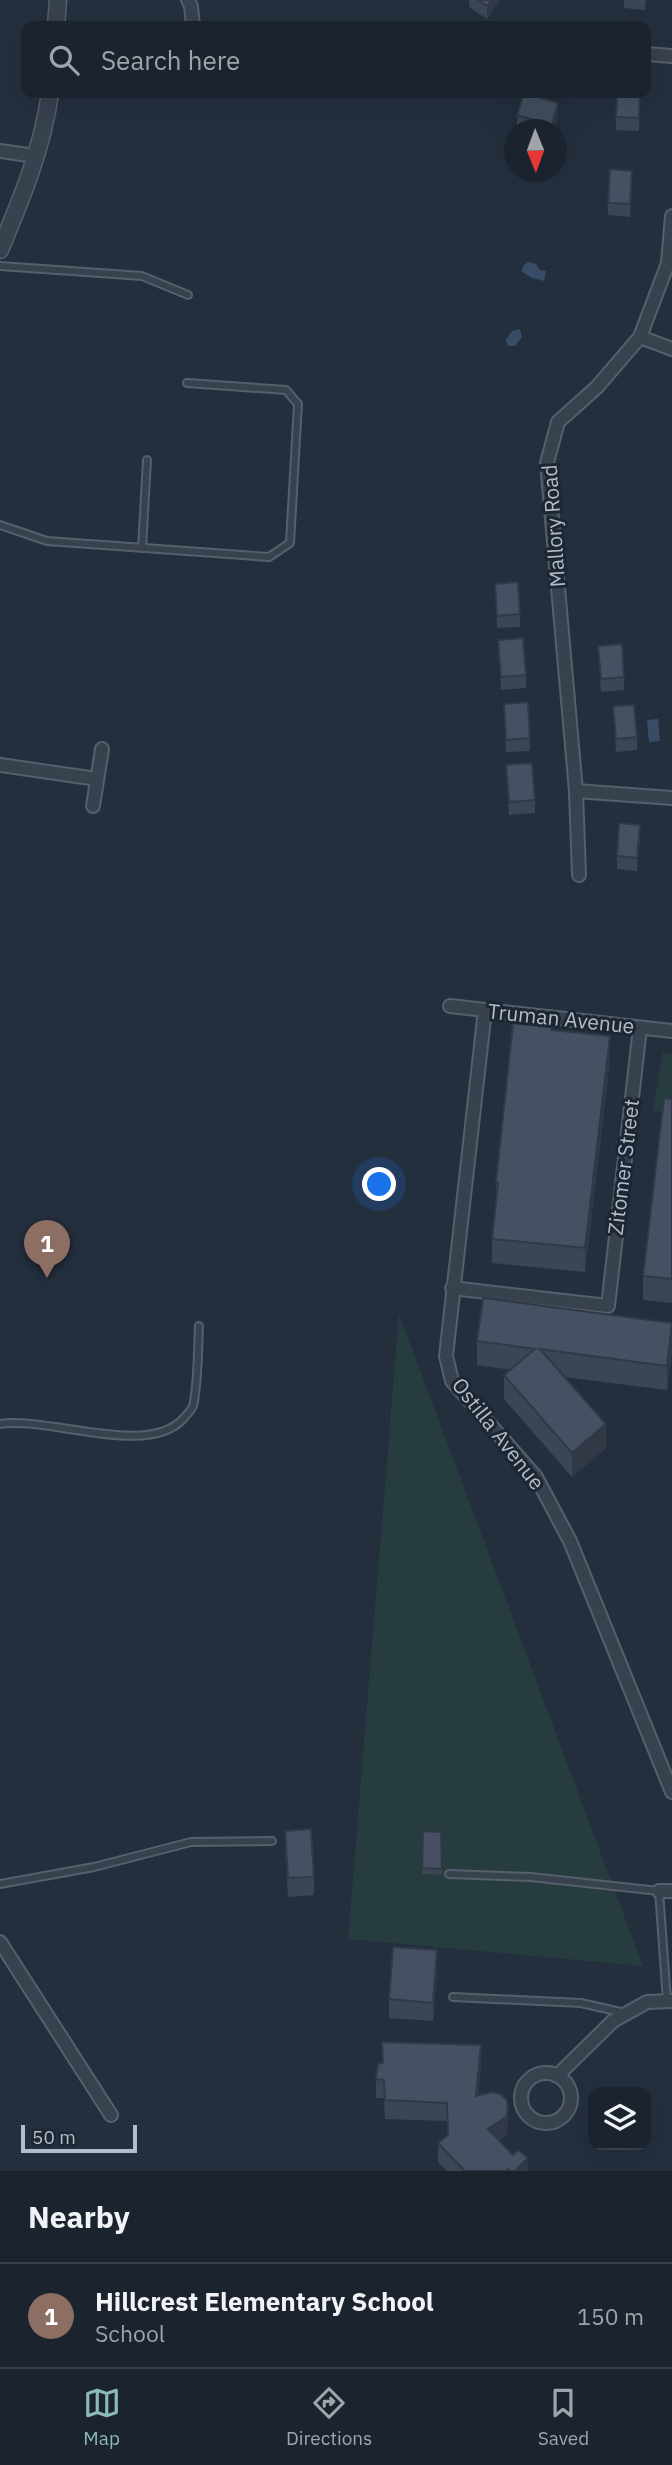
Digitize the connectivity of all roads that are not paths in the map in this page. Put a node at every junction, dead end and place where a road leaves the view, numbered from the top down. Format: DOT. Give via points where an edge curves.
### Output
graph roads {
  1 [pos="58,0"];
  2 [pos="188,0"];
  3 [pos="56,21"];
  4 [pos="192,21"];
  5 [pos="651,54"];
  6 [pos="672,56"];
  7 [pos="49,98"];
  8 [pos="0,151"];
  9 [pos="35,156"];
  10 [pos="672,216"];
  11 [pos="0,250"];
  12 [pos="0,266"];
  13 [pos="188,295"];
  14 [pos="640,337"];
  15 [pos="672,349"];
  16 [pos="187,383"];
  17 [pos="147,460"];
  18 [pos="0,525"];
  19 [pos="142,548"];
  20 [pos="102,749"];
  21 [pos="0,765"];
  22 [pos="97,779"];
  23 [pos="576,791"];
  24 [pos="672,798"];
  25 [pos="93,806"];
  26 [pos="579,875"];
  27 [pos="450,1006"];
  28 [pos="485,1010"];
  29 [pos="640,1028"];
  30 [pos="672,1031"];
  31 [pos="452,1288"];
  32 [pos="200,1326"];
  33 [pos="0,1424"];
  34 [pos="672,1792"];
  35 [pos="272,1841"];
  36 [pos="450,1874"];
  37 [pos="0,1884"];
  38 [pos="665,1891"];
  39 [pos="0,1942"];
  40 [pos="453,1997"];
  41 [pos="670,2001"];
  42 [pos="627,2013"];
  43 [pos="557,2076"];
  44 [pos="111,2115"];
  1 -- 3 [label="street"];
  2 -- 4 [label="street"];
  5 -- 6 [label="street"];
  7 -- 9 [label="street"];
  8 -- 9 [label="street"];
  9 -- 11 [label="street"];
  10 -- 14 [label="street, Mallory Road" via="668,263"];
  12 -- 13 [label="lane" via="142,276"];
  14 -- 15 [label="street"];
  14 -- 23 [label="street, Mallory Road" via="597,387 558,422 547,463"];
  16 -- 19 [label="lane" via="286,390 298,404 290,543 269,556"];
  17 -- 19 [label="lane"];
  18 -- 19 [label="lane" via="47,541"];
  20 -- 22 [label="street"];
  21 -- 22 [label="street"];
  22 -- 25 [label="street"];
  23 -- 24 [label="street"];
  23 -- 26 [label="street, Mallory Road"];
  27 -- 28 [label="street, Truman Avenue"];
  28 -- 29 [label="street, Truman Avenue"];
  28 -- 31 [label="street, Ostilla Avenue"];
  29 -- 30 [label="street, Truman Avenue"];
  29 -- 31 [label="street, Zitomer Street" via="608,1306"];
  31 -- 34 [label="street, Ostilla Avenue" via="446,1356 452,1381 536,1476 570,1541"];
  32 -- 33 [label="lane" via="192,1409 176,1426 123,1435"];
  35 -- 37 [label="lane" via="191,1842 94,1867"];
  36 -- 38 [label="lane"];
  38 -- 41 [label="lane"];
  39 -- 44 [label="street"];
  40 -- 42 [label="lane" via="581,2003"];
  41 -- 42 [label="street" via="647,2002"];
  42 -- 43 [label="street" via="612,2021"];
  43 -- 43 [label="street" via="569,2088 568,2111 556,2122 533,2120 522,2106 522,2089 541,2073"];
}
